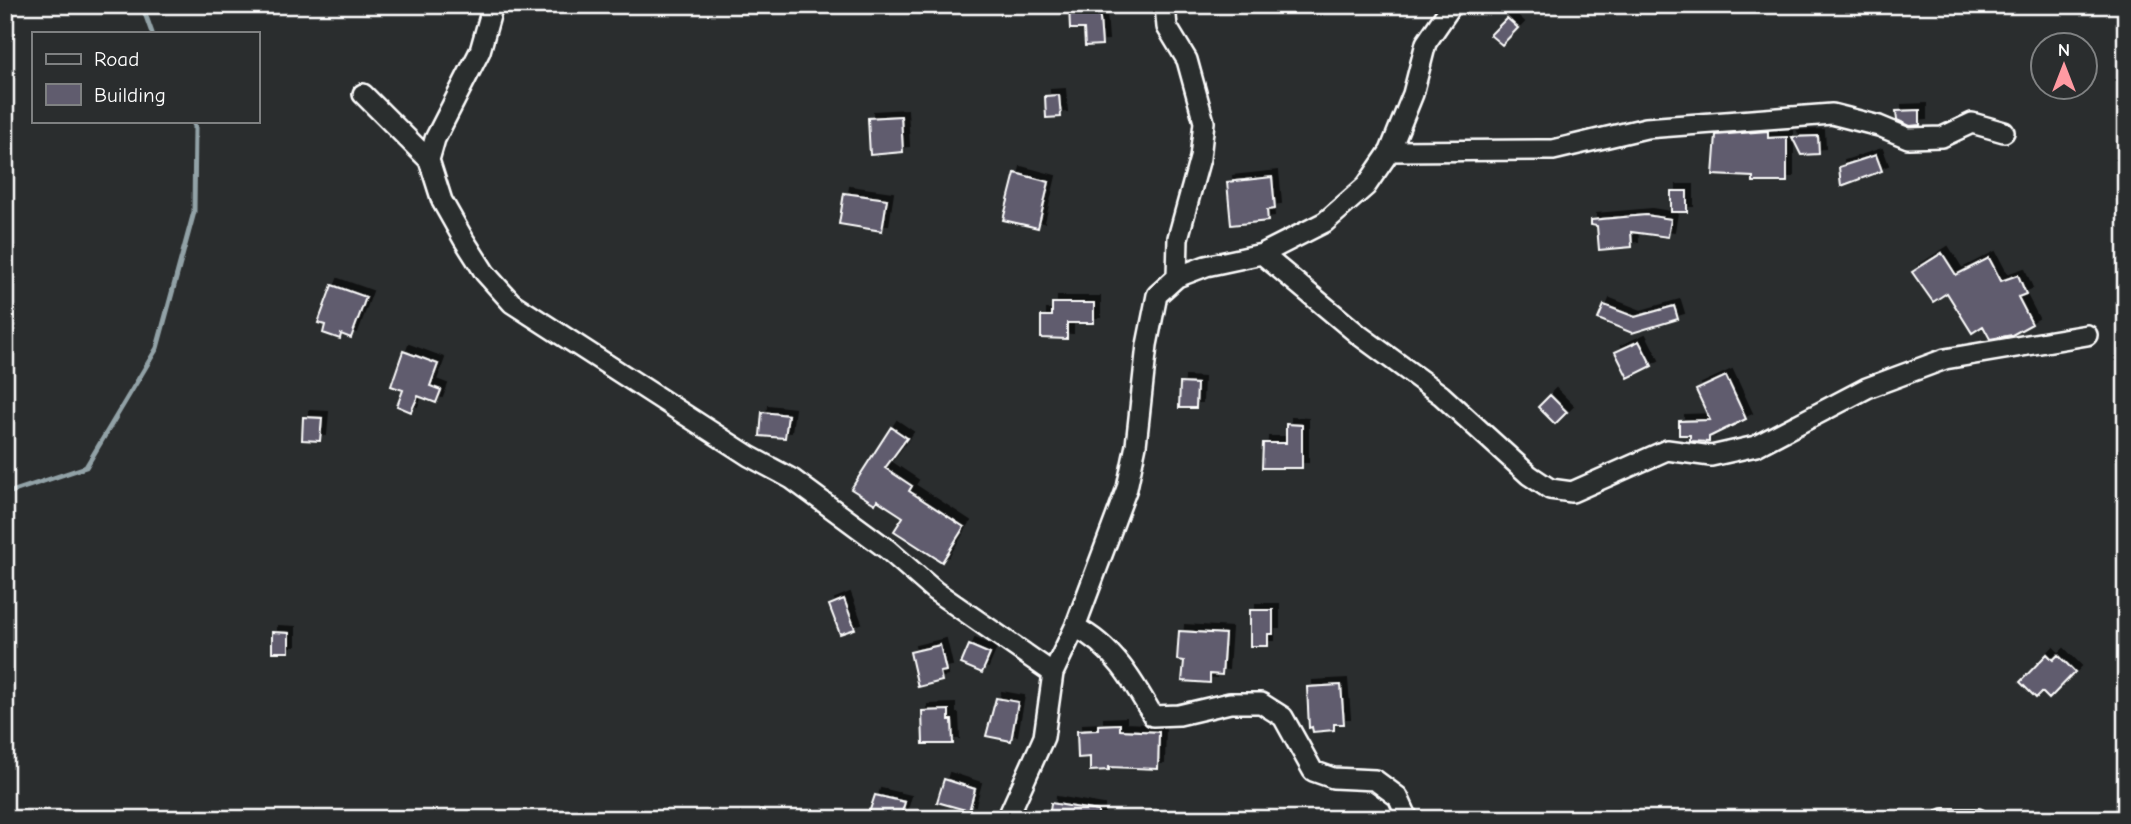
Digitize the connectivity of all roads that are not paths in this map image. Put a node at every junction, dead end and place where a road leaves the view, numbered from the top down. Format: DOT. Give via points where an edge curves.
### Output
graph roads {
  1 [pos="493,5"];
  2 [pos="1165,5"];
  3 [pos="1452,5"];
  4 [pos="363,94"];
  5 [pos="2004,132"];
  6 [pos="1391,151"];
  7 [pos="429,160"];
  8 [pos="1262,254"];
  9 [pos="1177,277"];
  10 [pos="2087,335"];
  11 [pos="1075,627"];
  12 [pos="1053,673"];
  13 [pos="1007,819"];
  14 [pos="1408,819"];
  15 [pos="1944,819"];
  16 [pos="1978,819"];
  1 -- 7 [label="street" via="480,51"];
  2 -- 9 [label="street" via="1167,27 1187,60 1204,121 1200,158 1178,238"];
  3 -- 6 [label="street" via="1426,43"];
  4 -- 7 [label="street"];
  5 -- 6 [label="street" via="1972,123 1942,137 1908,138 1832,114 1646,128 1553,150"];
  6 -- 8 [label="street" via="1346,206"];
  7 -- 12 [label="street" via="442,201 464,240 512,303 792,479 935,591"];
  8 -- 9 [label="street" via="1206,265"];
  8 -- 10 [label="street" via="1441,395 1530,475 1550,489 1572,492 1667,450 1711,456 1756,446 1867,388 1945,359"];
  9 -- 11 [label="street" via="1157,295 1127,488"];
  11 -- 12 [label="street"];
  11 -- 14 [label="street" via="1091,634 1125,668 1153,716 1261,703 1283,717 1314,771 1333,778 1376,780 1398,797"];
  12 -- 13 [label="street" via="1044,737"];
  15 -- 16 [label="street"];
}
